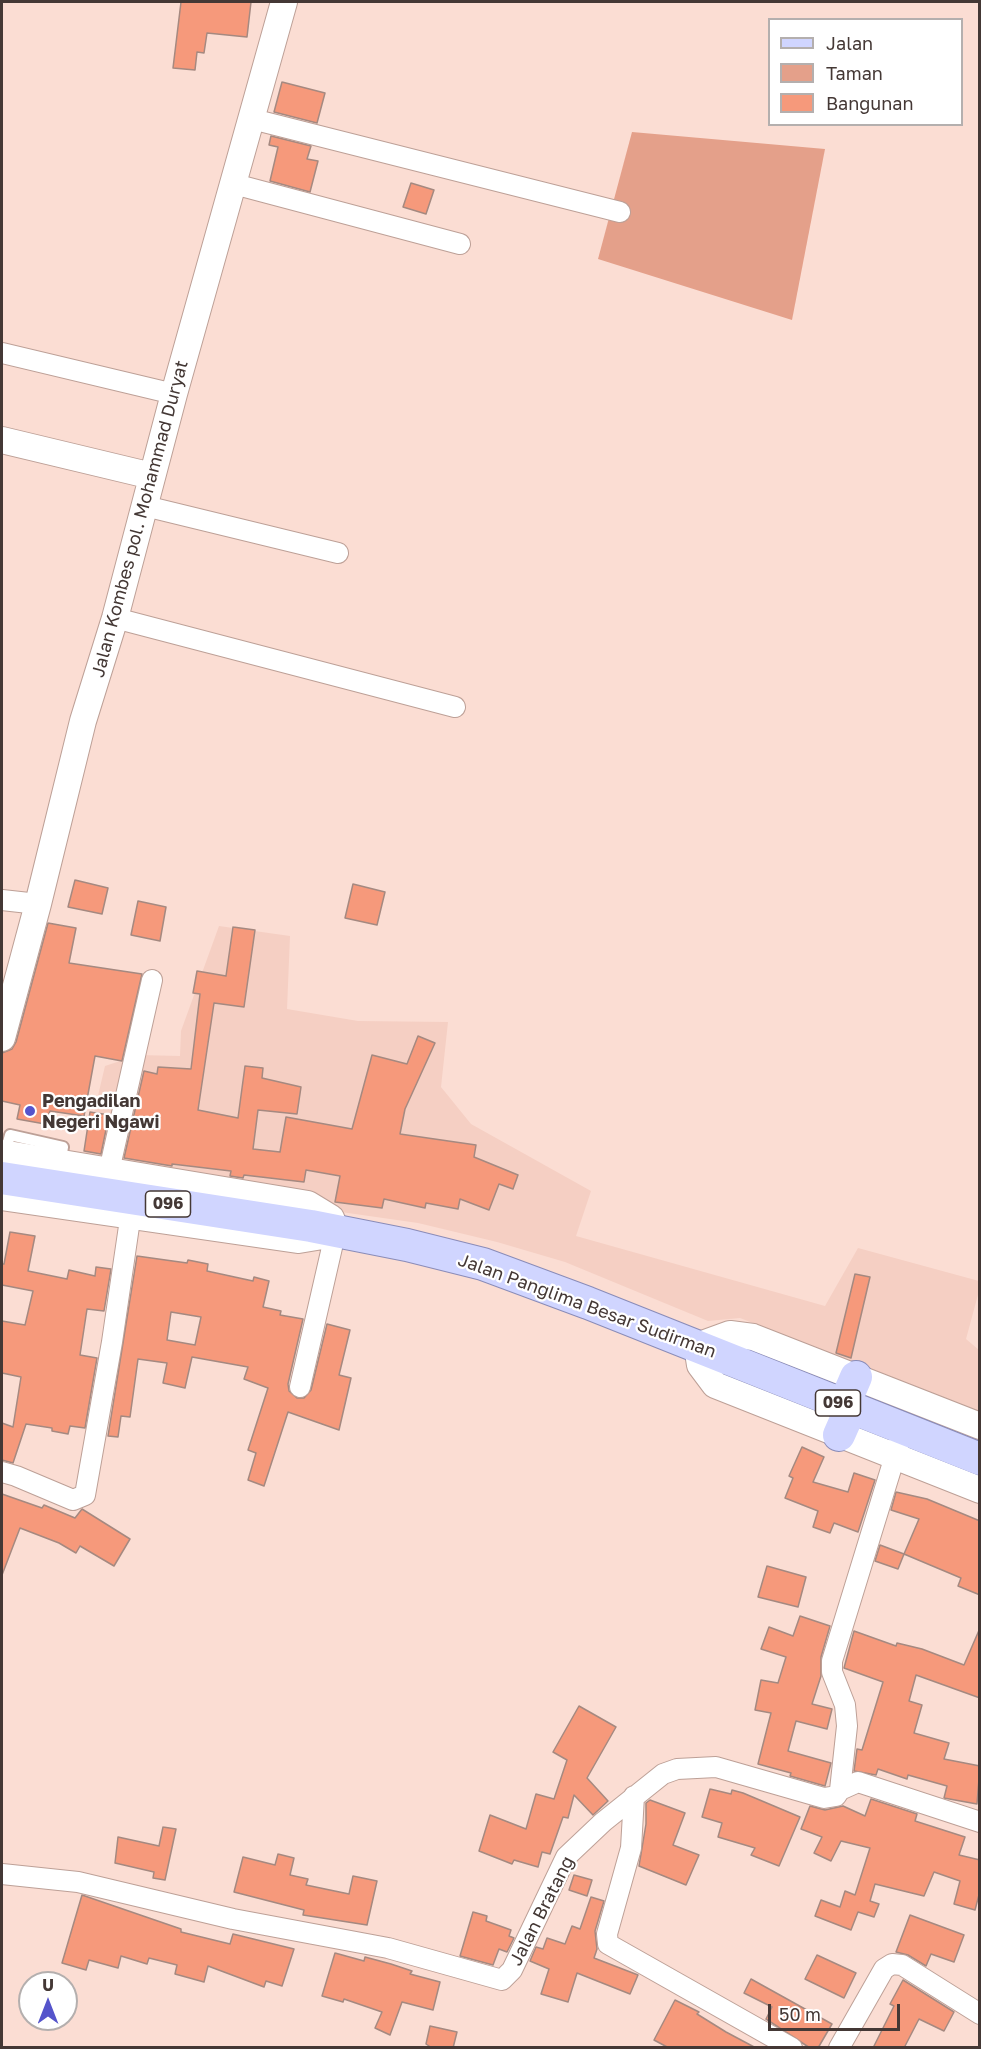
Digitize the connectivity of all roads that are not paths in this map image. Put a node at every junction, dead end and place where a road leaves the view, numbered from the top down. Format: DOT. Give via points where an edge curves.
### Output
graph roads {
  1 [pos="284,2"];
  2 [pos="252,119"];
  3 [pos="234,184"];
  4 [pos="620,212"];
  5 [pos="460,244"];
  6 [pos="2,352"];
  7 [pos="174,393"];
  8 [pos="2,441"];
  9 [pos="152,476"];
  10 [pos="145,506"];
  11 [pos="338,554"];
  12 [pos="115,618"];
  13 [pos="455,707"];
  14 [pos="2,900"];
  15 [pos="38,904"];
  16 [pos="152,980"];
  17 [pos="2,1038"];
  18 [pos="2,1163"];
  19 [pos="109,1171"];
  20 [pos="58,1175"];
  21 [pos="2,1200"];
  22 [pos="217,1200"];
  23 [pos="131,1209"];
  24 [pos="336,1230"];
  25 [pos="300,1387"];
  26 [pos="847,1406"];
  27 [pos="980,1426"];
  28 [pos="899,1443"];
  29 [pos="980,1459"];
  30 [pos="2,1472"];
  31 [pos="980,1490"];
  32 [pos="840,1790"];
  33 [pos="634,1796"];
  34 [pos="979,1820"];
  35 [pos="2,1874"];
  36 [pos="980,2014"];
  37 [pos="792,2048"];
  38 [pos="839,2048"];
  1 -- 2 [label="street, Jalan Kombes pol. Mohammad Duryat"];
  2 -- 3 [label="street, Jalan Kombes pol. Mohammad Duryat"];
  2 -- 4 [label="street"];
  3 -- 5 [label="street"];
  3 -- 7 [label="street, Jalan Kombes pol. Mohammad Duryat"];
  6 -- 7 [label="street"];
  7 -- 9 [label="street, Jalan Kombes pol. Mohammad Duryat"];
  8 -- 9 [label="street"];
  9 -- 10 [label="street, Jalan Kombes pol. Mohammad Duryat"];
  10 -- 11 [label="street"];
  10 -- 12 [label="street, Jalan Kombes pol. Mohammad Duryat"];
  12 -- 13 [label="street"];
  12 -- 15 [label="street, Jalan Kombes pol. Mohammad Duryat" via="83,721"];
  14 -- 15 [label="street"];
  15 -- 17 [label="street, Jalan Kombes pol. Mohammad Duryat"];
  16 -- 19 [label="street"];
  18 -- 20 [label="main road, Jalan Panglima Besar Sudirman / 096"];
  18 -- 20 [label="lane" via="10,1135 63,1147"];
  19 -- 20 [label="street"];
  19 -- 22 [label="street"];
  20 -- 23 [label="main road, Jalan Panglima Besar Sudirman / 096"];
  21 -- 23 [label="street"];
  22 -- 23 [label="main road, Jalan Panglima Besar Sudirman / 096"];
  22 -- 24 [label="main road, Jalan Panglima Besar Sudirman / 096"];
  23 -- 24 [label="street" via="299,1243 329,1238"];
  23 -- 30 [label="street" via="85,1495 73,1500"];
  24 -- 25 [label="street"];
  24 -- 26 [label="main road, Jalan Panglima Besar Sudirman / 096" via="498,1270"];
  26 -- 27 [label="street"];
  26 -- 28 [label="main road, Jalan Panglima Besar Sudirman / 096"];
  28 -- 29 [label="main road, Jalan Panglima Besar Sudirman / 096"];
  28 -- 31 [label="street"];
  28 -- 32 [label="street" via="832,1661 847,1726"];
  32 -- 33 [label="street, Jalan Bratang" via="836,1796 824,1798 716,1767 663,1774"];
  32 -- 34 [label="street, Jalan Bratang" via="852,1783 862,1783"];
  33 -- 35 [label="street, Jalan Bratang" via="566,1857 512,1970 502,1980 388,1948 233,1920 78,1882"];
  33 -- 37 [label="street" via="631,1848 607,1934 608,1944"];
  36 -- 38 [label="street" via="902,1965 892,1964 884,1969"];
}
